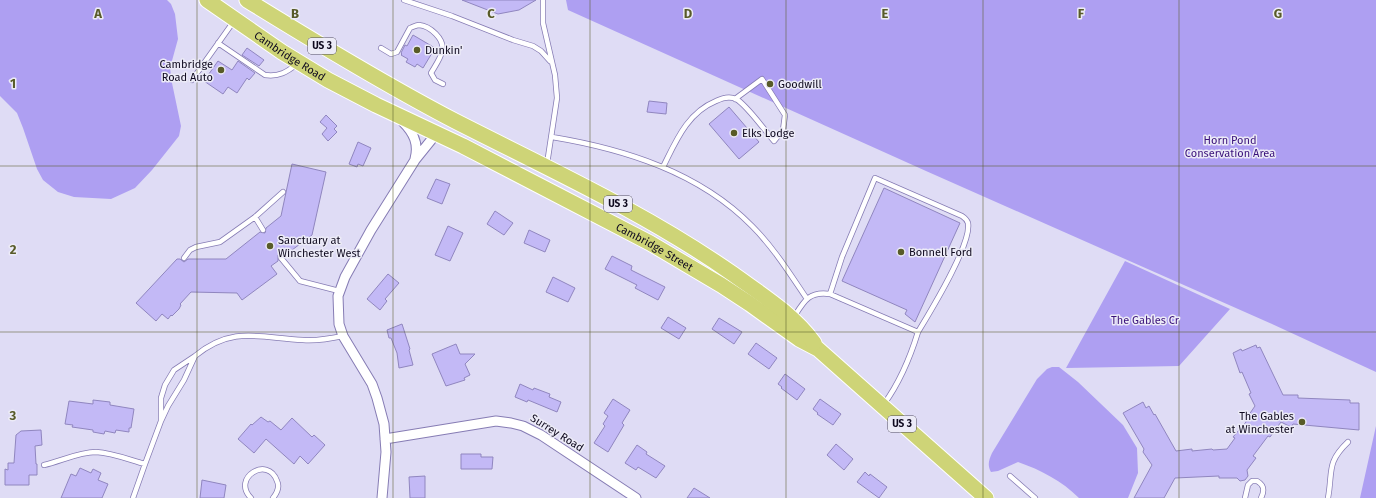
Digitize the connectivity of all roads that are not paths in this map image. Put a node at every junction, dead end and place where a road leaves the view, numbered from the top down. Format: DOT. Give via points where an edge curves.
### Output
graph roads {
  1 [pos="207,0"];
  2 [pos="247,0"];
  3 [pos="404,0"];
  4 [pos="543,0"];
  5 [pos="235,20"];
  6 [pos="218,43"];
  7 [pos="381,48"];
  8 [pos="299,62"];
  9 [pos="552,64"];
  10 [pos="192,80"];
  11 [pos="443,84"];
  12 [pos="735,99"];
  13 [pos="376,105"];
  14 [pos="436,134"];
  15 [pos="552,137"];
  16 [pos="415,160"];
  17 [pos="547,167"];
  18 [pos="663,167"];
  19 [pos="538,186"];
  20 [pos="283,192"];
  21 [pos="254,217"];
  22 [pos="263,230"];
  23 [pos="184,258"];
  24 [pos="281,258"];
  25 [pos="339,291"];
  26 [pos="830,294"];
  27 [pos="807,299"];
  28 [pos="792,319"];
  29 [pos="918,332"];
  30 [pos="343,336"];
  31 [pos="818,349"];
  32 [pos="195,356"];
  33 [pos="882,407"];
  34 [pos="161,422"];
  35 [pos="385,439"];
  36 [pos="1348,442"];
  37 [pos="145,464"];
  38 [pos="44,465"];
  39 [pos="1010,476"];
  40 [pos="133,498"];
  41 [pos="251,498"];
  42 [pos="273,498"];
  43 [pos="382,498"];
  44 [pos="636,498"];
  45 [pos="986,498"];
  46 [pos="1035,498"];
  47 [pos="1245,498"];
  48 [pos="1261,498"];
  49 [pos="1328,498"];
  1 -- 5 [label="highway, Cambridge Road / US 3"];
  2 -- 5 [label="highway"];
  2 -- 17 [label="highway, Cambridge Street / US 3" via="397,90"];
  3 -- 9 [label="lane" via="533,46 545,54"];
  4 -- 9 [label="lane" via="544,23"];
  5 -- 6 [label="lane"];
  5 -- 8 [label="highway, Cambridge Road / US 3"];
  6 -- 8 [label="lane" via="265,75 279,75"];
  6 -- 10 [label="lane"];
  7 -- 11 [label="lane" via="391,54 397,52 410,28 424,26 439,37 443,48 431,73 435,80"];
  8 -- 13 [label="highway, Cambridge Road / US 3"];
  9 -- 15 [label="lane" via="557,98"];
  12 -- 12 [label="lane" via="746,108 774,141 783,130 785,115 762,79"];
  12 -- 18 [label="lane" via="727,97 710,103 693,116 679,135"];
  13 -- 14 [label="highway, Cambridge Street / US 3"];
  13 -- 16 [label="street" via="411,129 416,141"];
  14 -- 16 [label="street"];
  14 -- 19 [label="highway, Cambridge Street / US 3"];
  15 -- 17 [label="lane"];
  15 -- 18 [label="lane" via="597,146"];
  16 -- 25 [label="street" via="371,230 344,277"];
  17 -- 19 [label="highway"];
  17 -- 28 [label="highway, Cambridge Street / US 3" via="699,250 776,304"];
  18 -- 27 [label="lane" via="710,192 752,225"];
  19 -- 31 [label="highway, Cambridge Street / US 3" via="644,240 750,304 799,339"];
  20 -- 21 [label="lane"];
  21 -- 22 [label="lane"];
  21 -- 23 [label="lane" via="220,242 196,247"];
  24 -- 25 [label="lane" via="300,281"];
  25 -- 30 [label="street" via="337,313"];
  26 -- 27 [label="lane" via="813,295"];
  26 -- 29 [label="lane"];
  26 -- 29 [label="lane" via="842,257 876,178 962,216 968,223 964,246 943,290"];
  27 -- 28 [label="lane"];
  28 -- 31 [label="highway, Cambridge Street / US 3" via="799,324"];
  29 -- 33 [label="lane" via="901,378"];
  30 -- 32 [label="lane" via="325,340 302,340 242,336 225,339"];
  30 -- 35 [label="street" via="372,384 384,424"];
  31 -- 33 [label="highway, Cambridge Street / US 3"];
  32 -- 34 [label="lane"];
  32 -- 34 [label="lane" via="174,370 165,385 161,398"];
  33 -- 45 [label="highway, Cambridge Street / US 3"];
  34 -- 37 [label="lane"];
  35 -- 43 [label="street"];
  35 -- 44 [label="street, Surrey Road" via="496,421 510,422 541,436"];
  36 -- 49 [label="lane" via="1338,451 1331,467"];
  37 -- 38 [label="lane" via="95,452"];
  37 -- 40 [label="lane"];
  39 -- 46 [label="lane"];
  41 -- 42 [label="lane" via="245,483 252,472 259,469 270,471 277,478 278,489"];
  47 -- 48 [label="lane" via="1248,485 1252,481 1262,484 1264,489"];
}
